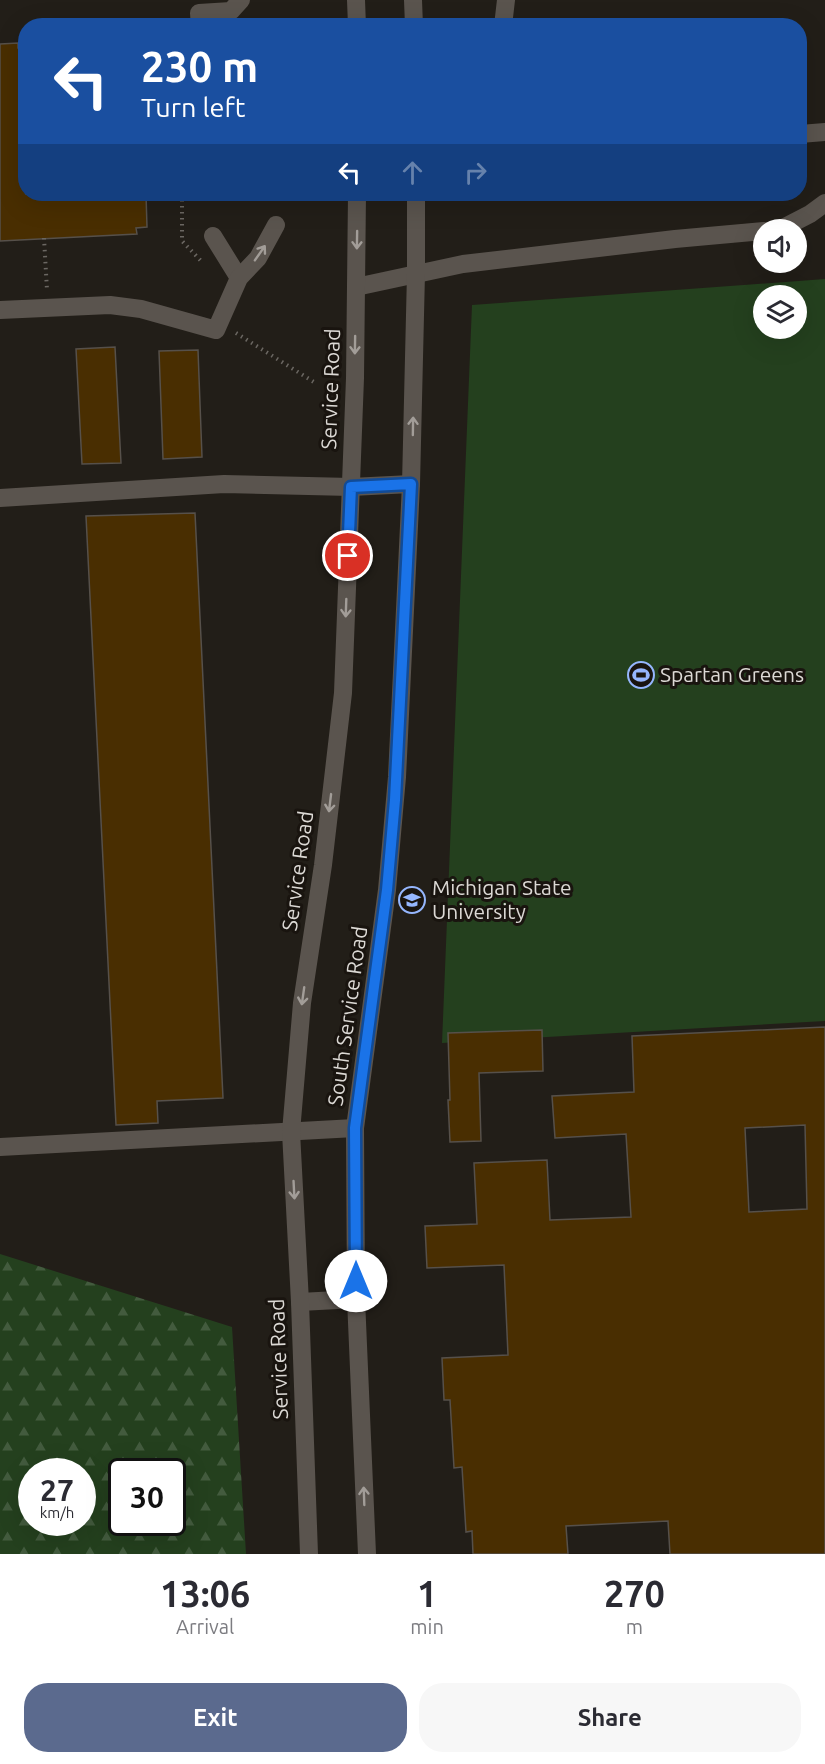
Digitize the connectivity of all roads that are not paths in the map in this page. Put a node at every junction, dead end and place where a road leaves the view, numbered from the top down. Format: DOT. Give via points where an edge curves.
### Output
graph roads {
  1 [pos="356,0"];
  2 [pos="413,0"];
  3 [pos="506,0"];
  4 [pos="235,12"];
  5 [pos="199,18"];
  6 [pos="357,18"];
  7 [pos="414,18"];
  8 [pos="504,18"];
  9 [pos="825,132"];
  10 [pos="807,133"];
  11 [pos="357,201"];
  12 [pos="416,201"];
  13 [pos="825,203"];
  14 [pos="800,219"];
  15 [pos="276,225"];
  16 [pos="753,232"];
  17 [pos="213,236"];
  18 [pos="416,273"];
  19 [pos="239,278"];
  20 [pos="356,287"];
  21 [pos="0,310"];
  22 [pos="411,484"];
  23 [pos="351,487"];
  24 [pos="0,498"];
  25 [pos="355,1128"];
  26 [pos="291,1132"];
  27 [pos="0,1147"];
  28 [pos="356,1299"];
  29 [pos="300,1302"];
  30 [pos="309,1554"];
  31 [pos="367,1554"];
  1 -- 6 [label="street"];
  2 -- 7 [label="street"];
  3 -- 8 [label="street"];
  4 -- 5 [label="street" via="199,13"];
  9 -- 10 [label="street"];
  11 -- 20 [label="street, Service Road, one-way"];
  12 -- 18 [label="street"];
  13 -- 14 [label="street"];
  19 -- 15 [label="street, one-way" via="258,258"];
  16 -- 18 [label="street" via="463,264"];
  17 -- 19 [label="street"];
  18 -- 20 [label="street"];
  22 -- 18 [label="street, one-way"];
  19 -- 21 [label="street" via="216,330 110,304"];
  20 -- 23 [label="street, Service Road, one-way"];
  22 -- 23 [label="street"];
  22 -- 25 [label="street, South Service Road" via="396,788 387,890"];
  23 -- 24 [label="street" via="224,484"];
  23 -- 26 [label="street, Service Road, one-way" via="343,693 302,1003"];
  25 -- 26 [label="street"];
  25 -- 28 [label="street, South Service Road"];
  26 -- 27 [label="street"];
  26 -- 29 [label="street, Service Road, one-way"];
  28 -- 29 [label="street"];
  31 -- 28 [label="street, South Service Road, one-way"];
  29 -- 30 [label="street, Service Road"];
}
